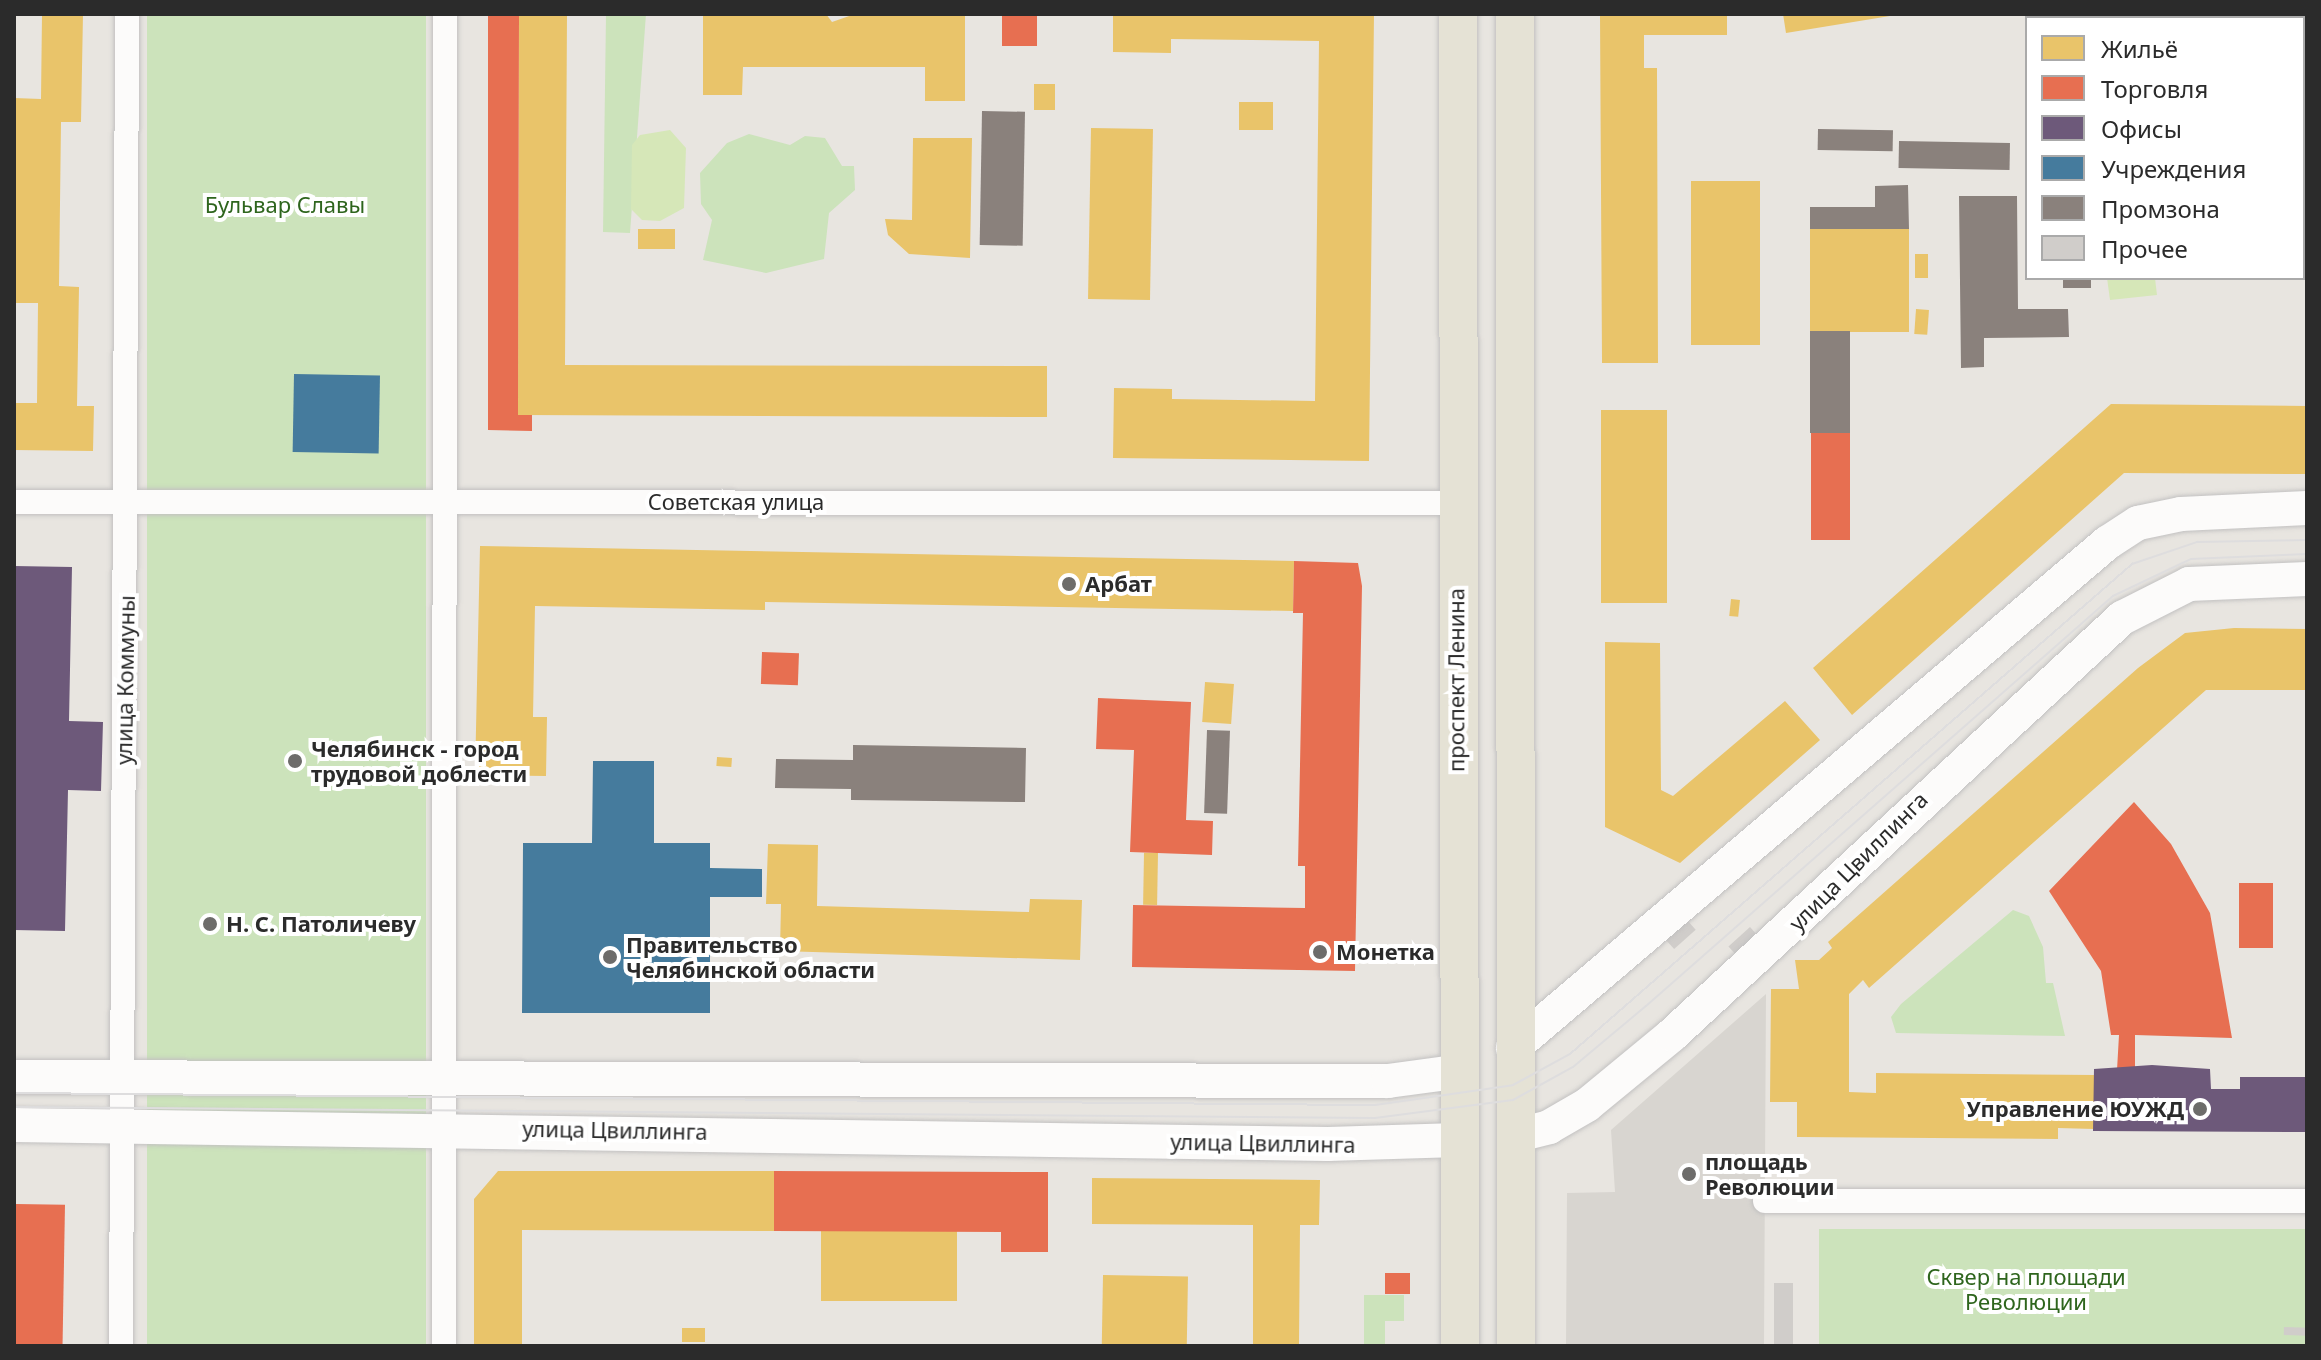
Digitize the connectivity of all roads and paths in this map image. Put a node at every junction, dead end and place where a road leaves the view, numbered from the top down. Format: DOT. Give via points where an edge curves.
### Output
graph roads {
  1 [pos="127,14"];
  2 [pos="445,14"];
  3 [pos="1458,14"];
  4 [pos="1515,14"];
  5 [pos="14,502"];
  6 [pos="1457,503"];
  7 [pos="124,505"];
  8 [pos="446,505"];
  9 [pos="2307,508"];
  10 [pos="2307,579"];
  11 [pos="1513,1048"];
  12 [pos="1455,1072"];
  13 [pos="14,1077"];
  14 [pos="120,1078"];
  15 [pos="447,1079"];
  16 [pos="14,1125"];
  17 [pos="120,1126"];
  18 [pos="447,1127"];
  19 [pos="1514,1136"];
  20 [pos="1458,1140"];
  21 [pos="1765,1201"];
  22 [pos="2307,1201"];
  23 [pos="121,1346"];
  24 [pos="444,1346"];
  25 [pos="1460,1346"];
  26 [pos="1516,1346"];
  1 -- 7 [label="street, улица Коммуны"];
  2 -- 8 [label="street"];
  3 -- 6 [label="main road, проспект Ленина"];
  4 -- 11 [label="main road"];
  5 -- 7 [label="street, Советская улица"];
  6 -- 8 [label="street, Советская улица"];
  6 -- 12 [label="main road, проспект Ленина"];
  7 -- 8 [label="street, Советская улица"];
  7 -- 14 [label="street, улица Коммуны"];
  8 -- 15 [label="street"];
  9 -- 11 [label="main road" via="2181,514 2138,523 2107,543"];
  10 -- 19 [label="main road, улица Цвиллинга" via="2206,581 2122,618 1672,1035 1587,1105 1549,1127"];
  11 -- 12 [label="main road"];
  11 -- 19 [label="main road"];
  12 -- 15 [label="main road" via="1388,1081"];
  12 -- 20 [label="main road, проспект Ленина"];
  13 -- 14 [label="main road"];
  14 -- 15 [label="main road"];
  14 -- 17 [label="street, улица Коммуны"];
  15 -- 18 [label="street"];
  16 -- 17 [label="main road, улица Цвиллинга"];
  17 -- 18 [label="main road, улица Цвиллинга"];
  17 -- 23 [label="street, улица Коммуны"];
  18 -- 20 [label="main road, улица Цвиллинга" via="1328,1144"];
  18 -- 24 [label="street"];
  19 -- 20 [label="main road, улица Цвиллинга"];
  19 -- 26 [label="main road"];
  20 -- 25 [label="main road, проспект Ленина"];
  21 -- 22 [label="street"];
}
